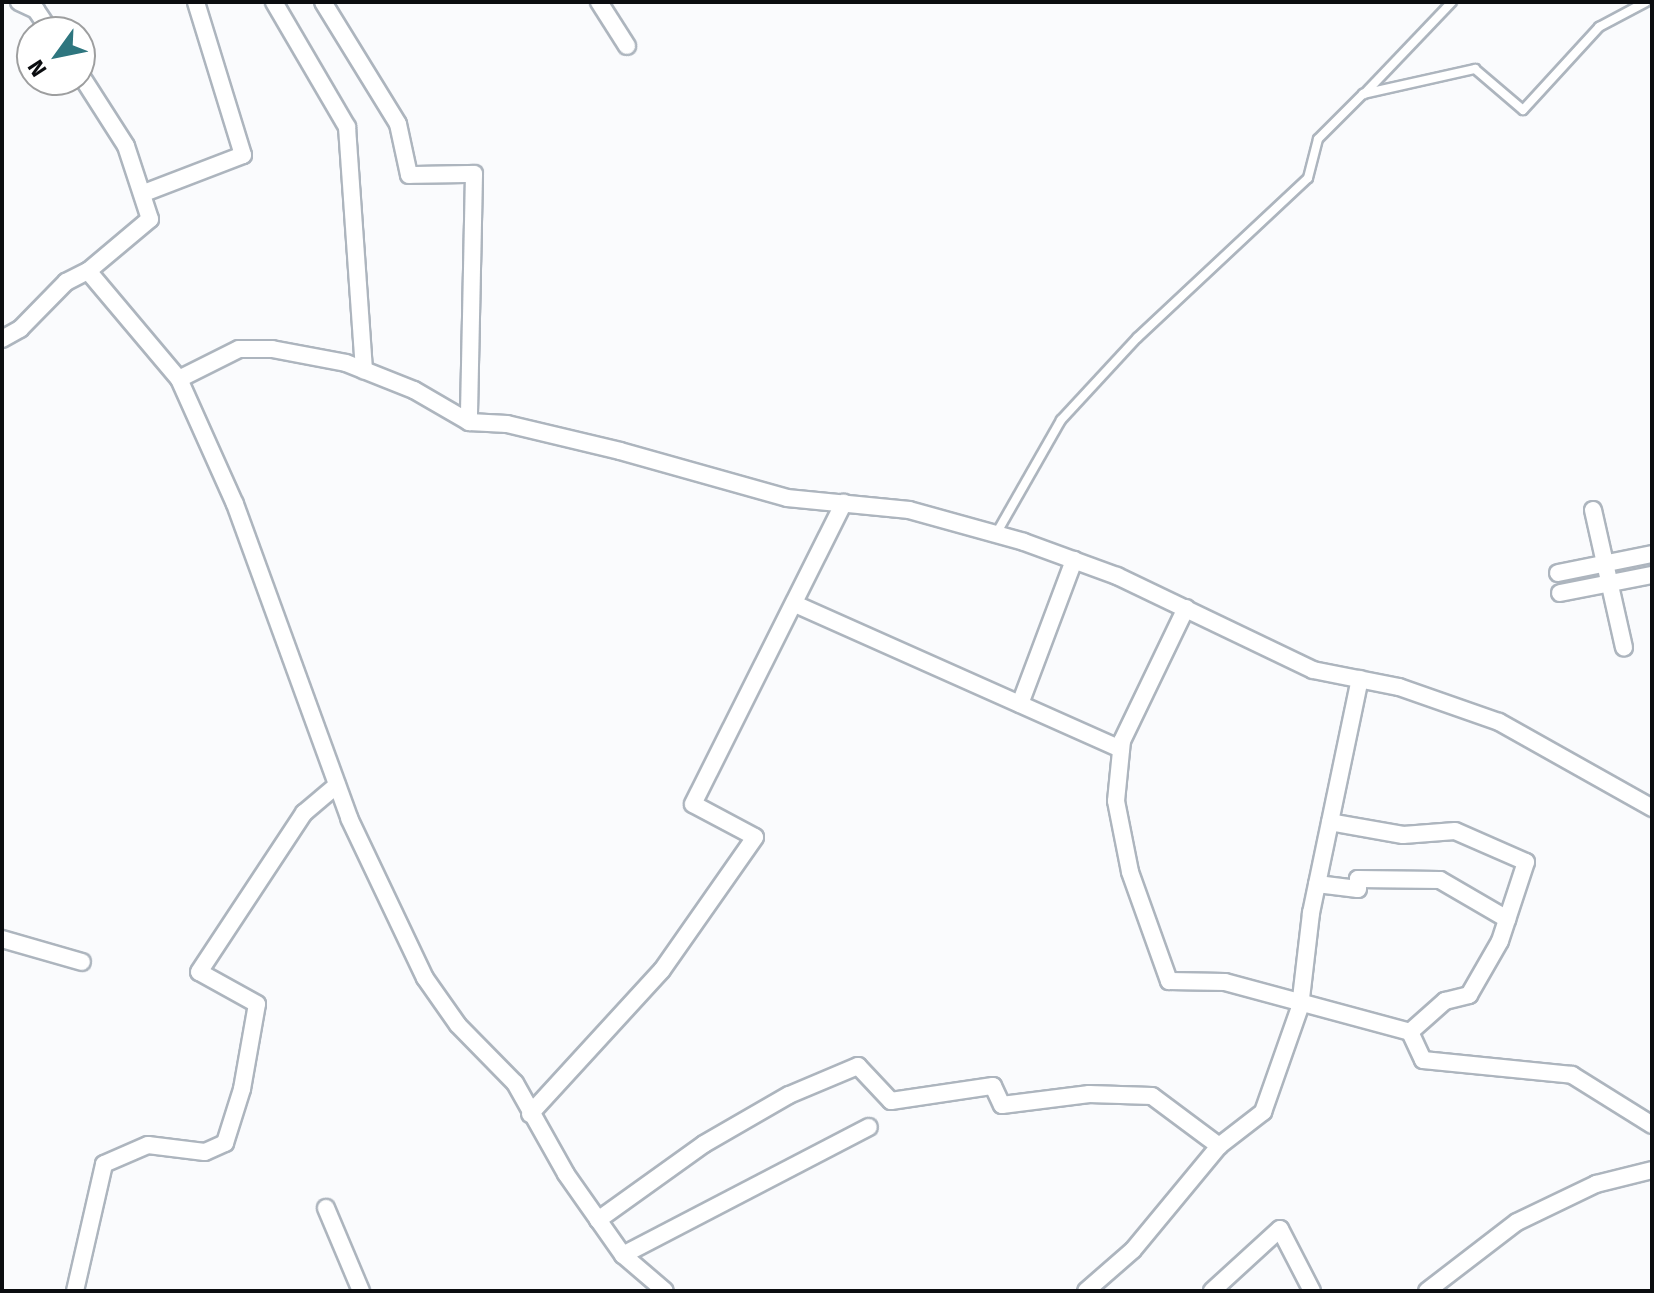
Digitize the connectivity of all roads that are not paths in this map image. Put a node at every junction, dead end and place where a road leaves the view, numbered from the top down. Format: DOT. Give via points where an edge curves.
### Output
graph roads {
  1 [pos="19,2"];
  2 [pos="196,2"];
  3 [pos="274,2"];
  4 [pos="323,2"];
  5 [pos="599,2"];
  6 [pos="1452,2"];
  7 [pos="1646,2"];
  8 [pos="40,16"];
  9 [pos="627,46"];
  10 [pos="1363,94"];
  11 [pos="94,96"];
  12 [pos="144,193"];
  13 [pos="88,271"];
  14 [pos="2,339"];
  15 [pos="364,370"];
  16 [pos="179,379"];
  17 [pos="469,422"];
  18 [pos="844,503"];
  19 [pos="1593,510"];
  20 [pos="996,534"];
  21 [pos="1652,554"];
  22 [pos="1074,560"];
  23 [pos="1607,562"];
  24 [pos="1558,573"];
  25 [pos="1652,575"];
  26 [pos="1612,583"];
  27 [pos="1560,593"];
  28 [pos="795,604"];
  29 [pos="1186,608"];
  30 [pos="1624,648"];
  31 [pos="1360,679"];
  32 [pos="1020,704"];
  33 [pos="1121,749"];
  34 [pos="337,785"];
  35 [pos="1652,808"];
  36 [pos="1330,822"];
  37 [pos="1317,884"];
  38 [pos="1507,919"];
  39 [pos="2,939"];
  40 [pos="82,962"];
  41 [pos="1301,1000"];
  42 [pos="1410,1032"];
  43 [pos="530,1114"];
  44 [pos="1652,1125"];
  45 [pos="869,1127"];
  46 [pos="1219,1146"];
  47 [pos="1652,1170"];
  48 [pos="326,1208"];
  49 [pos="598,1220"];
  50 [pos="623,1255"];
  51 [pos="75,1291"];
  52 [pos="361,1291"];
  53 [pos="665,1291"];
  54 [pos="1086,1291"];
  55 [pos="1212,1291"];
  56 [pos="1312,1291"];
  57 [pos="1427,1291"];
  1 -- 8 [label="street"];
  2 -- 12 [label="street" via="243,155"];
  3 -- 15 [label="street" via="347,127"];
  4 -- 17 [label="street" via="398,124 409,175 474,174"];
  5 -- 9 [label="street"];
  6 -- 10 [label="lane"];
  7 -- 10 [label="lane" via="1599,27 1523,110 1475,69"];
  10 -- 20 [label="lane" via="1318,139 1308,178 1137,338 1061,420"];
  11 -- 12 [label="street" via="120,135"];
  12 -- 13 [label="street" via="150,219"];
  13 -- 14 [label="street" via="66,282 20,329"];
  13 -- 16 [label="street"];
  15 -- 16 [label="street" via="272,349 239,349"];
  15 -- 17 [label="street" via="414,390"];
  16 -- 34 [label="street" via="235,504"];
  17 -- 18 [label="street" via="507,424 620,451 787,498"];
  18 -- 20 [label="street" via="909,510"];
  18 -- 28 [label="street"];
  19 -- 23 [label="street"];
  20 -- 22 [label="street"];
  21 -- 23 [label="street"];
  22 -- 29 [label="street"];
  22 -- 32 [label="street"];
  23 -- 24 [label="street"];
  23 -- 26 [label="street"];
  25 -- 26 [label="street"];
  26 -- 27 [label="street"];
  26 -- 30 [label="street"];
  28 -- 32 [label="street"];
  28 -- 43 [label="street" via="693,804 755,837 662,970"];
  29 -- 31 [label="street" via="1313,670"];
  29 -- 33 [label="street"];
  31 -- 35 [label="street" via="1499,722"];
  31 -- 36 [label="street"];
  32 -- 33 [label="street"];
  33 -- 41 [label="street" via="1116,801 1130,872 1169,981 1225,982"];
  34 -- 43 [label="street" via="425,978 458,1025 515,1083"];
  34 -- 51 [label="street" via="304,813 199,972 257,1004 242,1089 225,1143 205,1152 148,1145 104,1164"];
  36 -- 37 [label="street"];
  36 -- 38 [label="street" via="1403,835 1455,831 1526,862"];
  37 -- 38 [label="street" via="1358,889 1358,879 1440,880"];
  37 -- 41 [label="street"];
  38 -- 42 [label="street" via="1469,995 1445,1001"];
  39 -- 40 [label="street"];
  41 -- 42 [label="street"];
  41 -- 46 [label="street" via="1263,1112"];
  42 -- 44 [label="street" via="1423,1060 1572,1075"];
  43 -- 49 [label="street"];
  45 -- 50 [label="street"];
  46 -- 49 [label="street" via="1152,1096 1089,1094 1002,1105 993,1086 891,1101 858,1066 789,1095 704,1144"];
  46 -- 54 [label="street" via="1133,1250"];
  47 -- 57 [label="street" via="1596,1184 1517,1222"];
  48 -- 52 [label="street"];
  49 -- 50 [label="street"];
  50 -- 53 [label="street"];
  55 -- 56 [label="street" via="1280,1229"];
}
